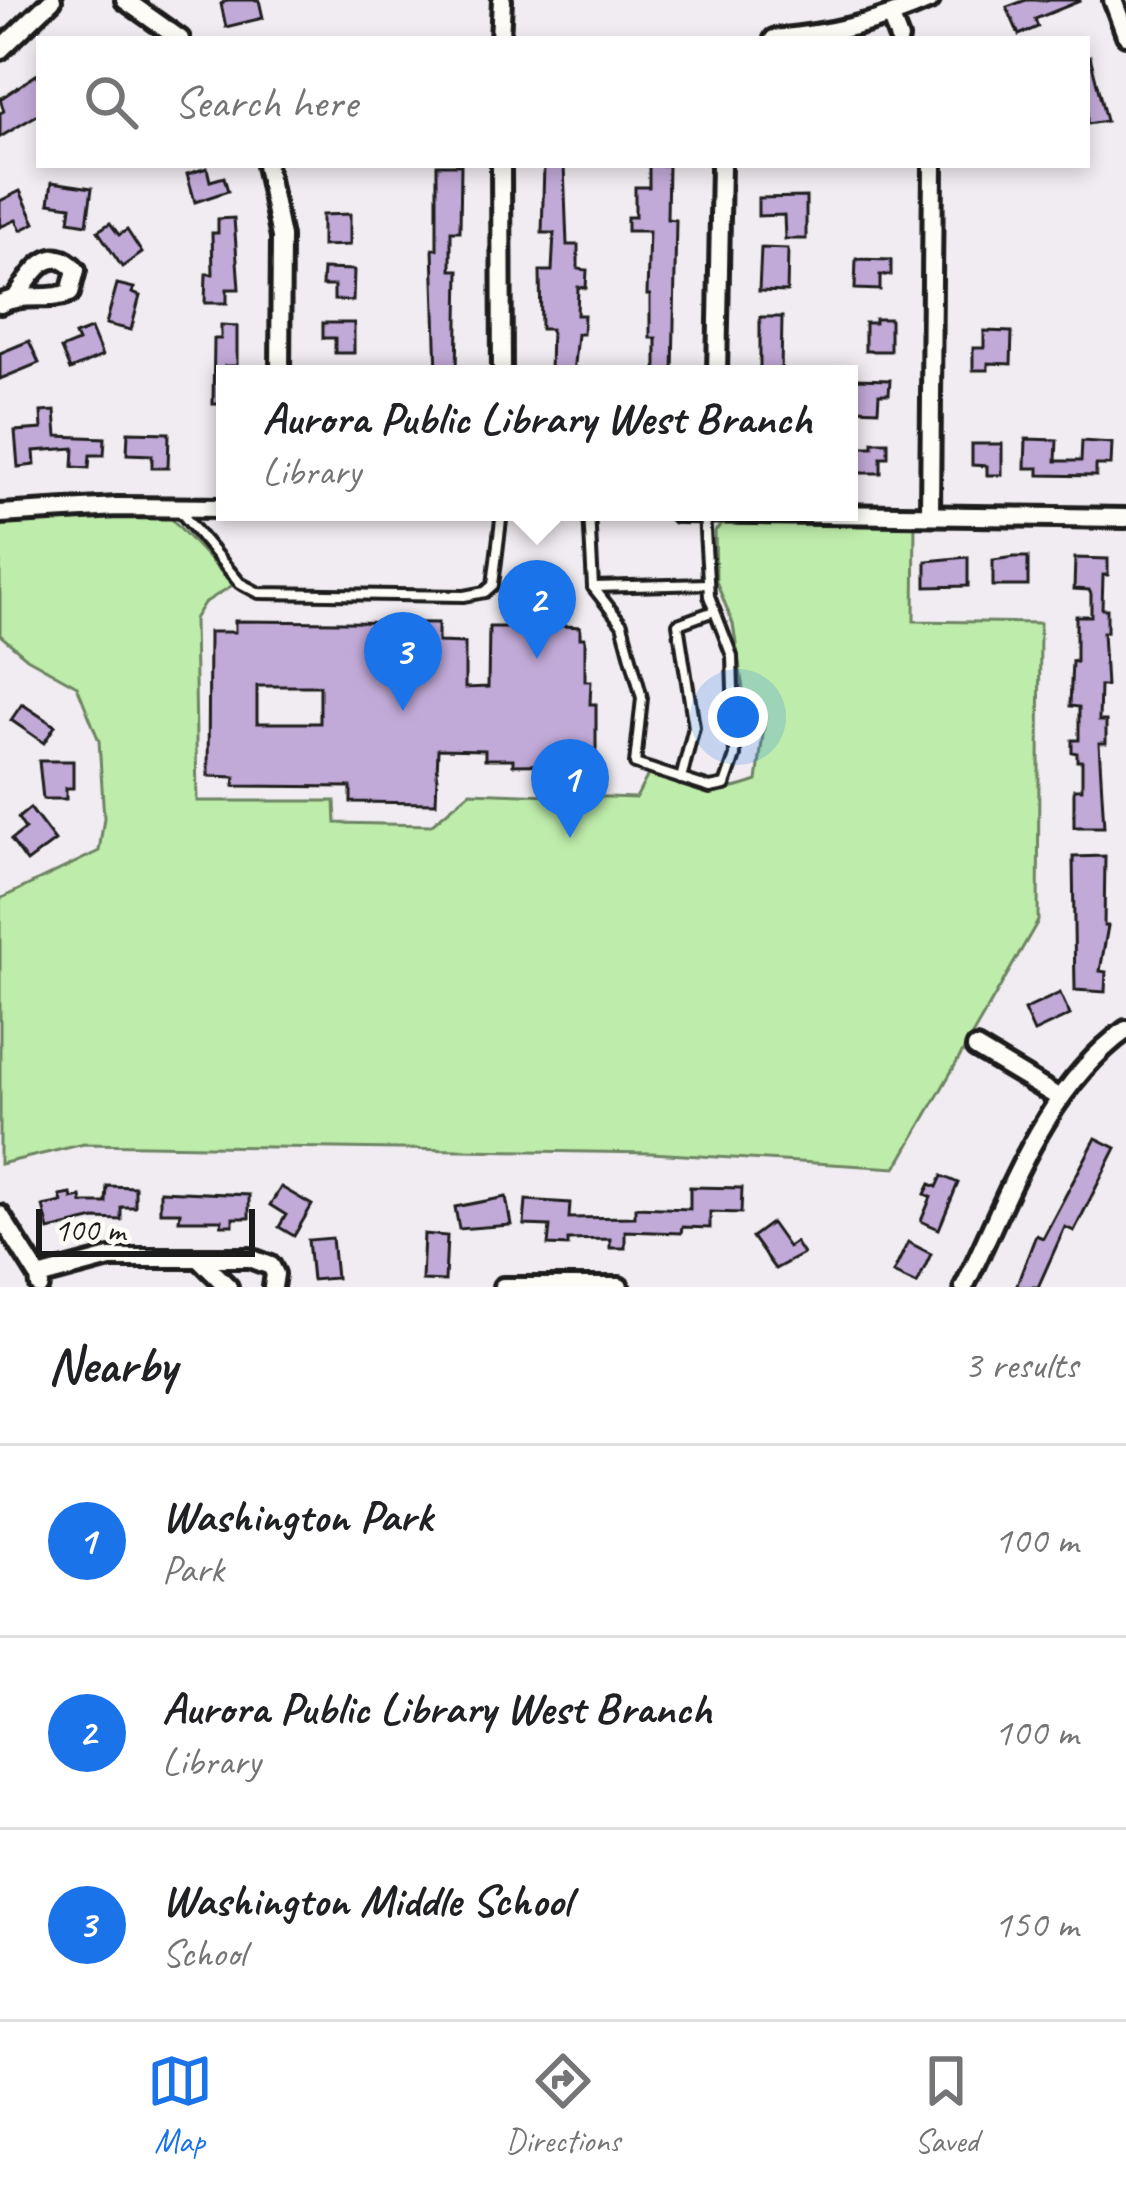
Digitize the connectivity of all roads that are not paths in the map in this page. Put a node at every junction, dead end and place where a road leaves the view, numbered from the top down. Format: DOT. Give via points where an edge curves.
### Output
graph roads {
  1 [pos="52,0"];
  2 [pos="125,0"];
  3 [pos="502,0"];
  4 [pos="930,0"];
  5 [pos="1113,0"];
  6 [pos="891,18"];
  7 [pos="1126,35"];
  8 [pos="176,36"];
  9 [pos="500,36"];
  10 [pos="796,36"];
  11 [pos="898,36"];
  12 [pos="0,50"];
  13 [pos="267,168"];
  14 [pos="501,168"];
  15 [pos="721,168"];
  16 [pos="933,168"];
  17 [pos="280,365"];
  18 [pos="502,365"];
  19 [pos="717,365"];
  20 [pos="177,508"];
  21 [pos="216,508"];
  22 [pos="858,513"];
  23 [pos="0,514"];
  24 [pos="930,514"];
  25 [pos="1126,518"];
  26 [pos="501,521"];
  27 [pos="589,521"];
  28 [pos="704,521"];
  29 [pos="708,584"];
  30 [pos="593,586"];
  31 [pos="715,611"];
  32 [pos="681,778"];
  33 [pos="1126,1030"];
  34 [pos="976,1048"];
  35 [pos="1058,1097"];
  36 [pos="0,1215"];
  37 [pos="200,1259"];
  38 [pos="39,1282"];
  39 [pos="503,1286"];
  40 [pos="228,1287"];
  41 [pos="273,1287"];
  42 [pos="619,1287"];
  43 [pos="964,1287"];
  1 -- 12 [label="street"];
  2 -- 8 [label="street"];
  3 -- 9 [label="street"];
  4 -- 6 [label="street"];
  5 -- 7 [label="street"];
  6 -- 10 [label="street"];
  6 -- 11 [label="street"];
  13 -- 17 [label="street" via="280,237"];
  14 -- 18 [label="street"];
  15 -- 19 [label="street"];
  16 -- 24 [label="street"];
  20 -- 21 [label="street"];
  20 -- 23 [label="street"];
  20 -- 26 [label="lane" via="240,583 259,593 478,594 493,585"];
  22 -- 24 [label="street"];
  24 -- 25 [label="street"];
  27 -- 30 [label="lane"];
  28 -- 29 [label="lane"];
  29 -- 30 [label="lane"];
  29 -- 31 [label="lane"];
  30 -- 32 [label="lane" via="622,624 642,698 635,764"];
  31 -- 32 [label="lane" via="678,624 694,728"];
  31 -- 32 [label="lane" via="732,656 735,756 725,784"];
  33 -- 35 [label="street"];
  34 -- 35 [label="street"];
  35 -- 43 [label="street"];
  36 -- 38 [label="street"];
  37 -- 38 [label="street" via="110,1258"];
  37 -- 40 [label="street"];
  37 -- 41 [label="street" via="262,1261 275,1274"];
  39 -- 42 [label="street"];
}
